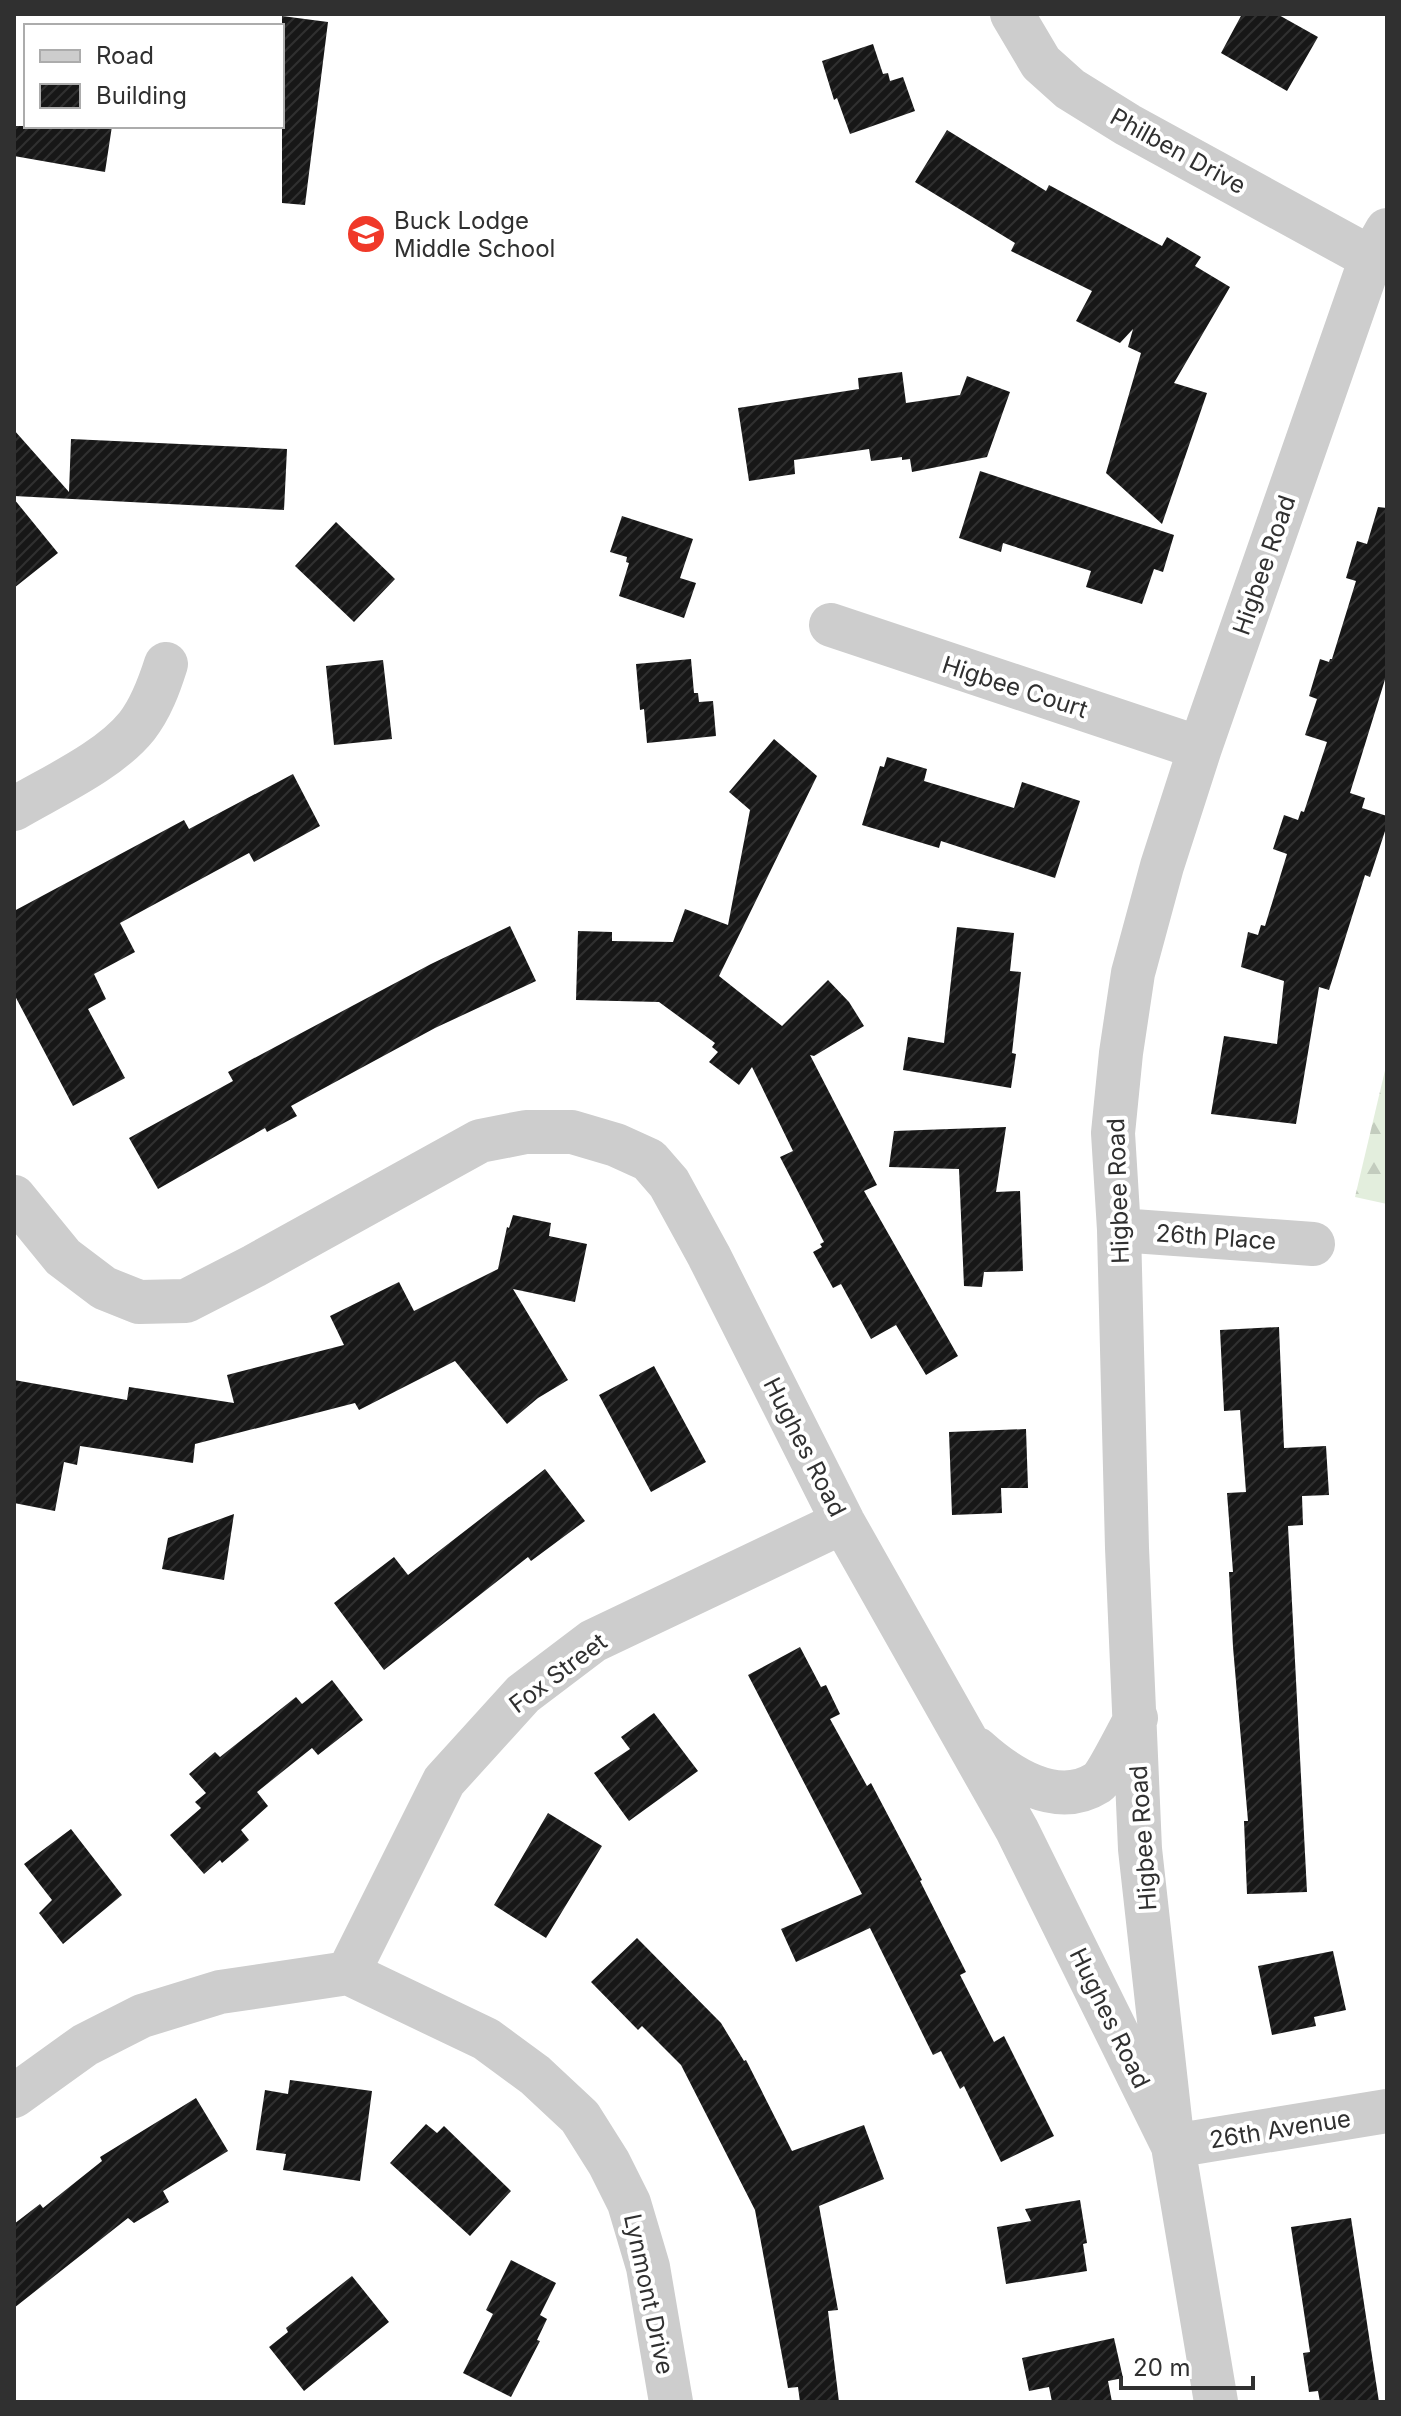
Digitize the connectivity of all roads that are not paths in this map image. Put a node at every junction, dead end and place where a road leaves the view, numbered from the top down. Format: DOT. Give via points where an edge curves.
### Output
graph roads {
  1 [pos="1012,14"];
  2 [pos="1379,244"];
  3 [pos="831,625"];
  4 [pos="166,664"];
  5 [pos="1200,748"];
  6 [pos="14,809"];
  7 [pos="14,1197"];
  8 [pos="1119,1230"];
  9 [pos="1313,1244"];
  10 [pos="843,1522"];
  11 [pos="1136,1718"];
  12 [pos="968,1741"];
  13 [pos="348,1973"];
  14 [pos="14,2096"];
  15 [pos="1387,2111"];
  16 [pos="1173,2146"];
  17 [pos="671,2402"];
  18 [pos="1216,2402"];
  1 -- 2 [label="street, Philben Drive" via="1041,63 1070,89 1128,125"];
  2 -- 5 [label="street, Higbee Road"];
  3 -- 5 [label="street, Higbee Court"];
  4 -- 6 [label="street" via="136,727 104,755"];
  5 -- 8 [label="street, Higbee Road" via="1133,973 1113,1133"];
  7 -- 10 [label="street, Hughes Road" via="63,1257 104,1288 139,1302 186,1301 480,1141 526,1132 572,1132 616,1145 649,1160 669,1183"];
  8 -- 9 [label="street, 26th Place"];
  8 -- 11 [label="street, Higbee Road"];
  10 -- 12 [label="street, Hughes Road"];
  10 -- 13 [label="street, Fox Street" via="593,1641 523,1694 444,1781"];
  11 -- 12 [label="street" via="1099,1782 1078,1790 1040,1789 1002,1771"];
  11 -- 16 [label="street, Higbee Road" via="1140,1849"];
  12 -- 16 [label="street, Hughes Road"];
  13 -- 14 [label="street" via="220,1992 142,2016 85,2045"];
  13 -- 17 [label="street, Lynmont Drive" via="486,2039 580,2117 629,2203 648,2267"];
  15 -- 16 [label="street, 26th Avenue"];
  16 -- 18 [label="street, Hughes Road"];
}
